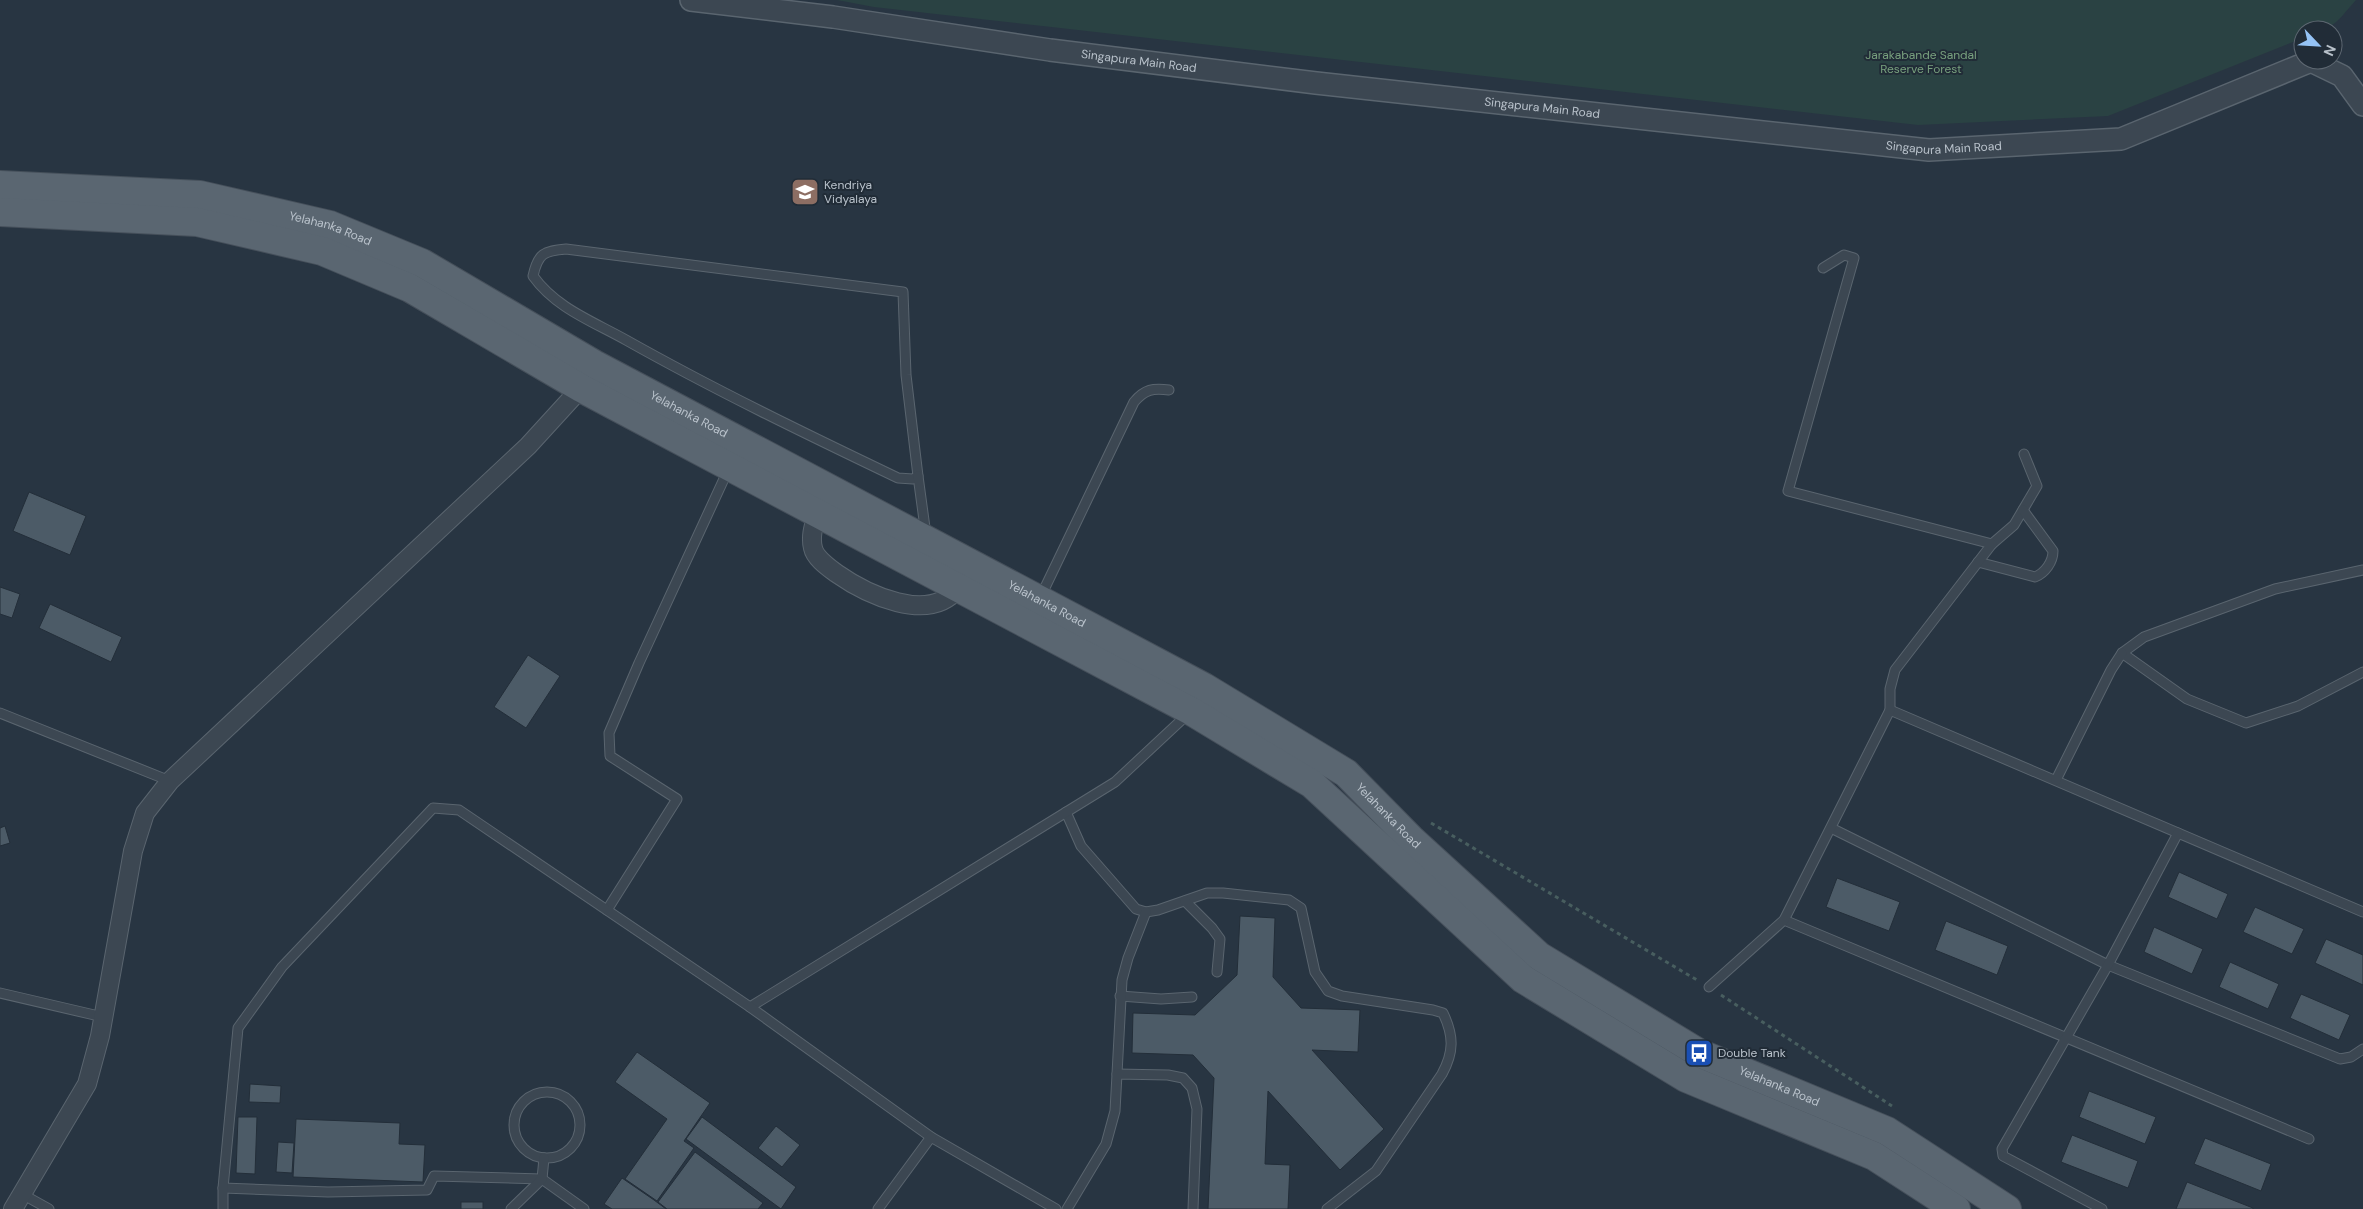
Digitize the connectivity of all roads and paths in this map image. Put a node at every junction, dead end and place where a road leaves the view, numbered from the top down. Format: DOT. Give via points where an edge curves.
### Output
graph roads {
  1 [pos="691,0"];
  2 [pos="2360,92"];
  3 [pos="0,185"];
  4 [pos="0,212"];
  5 [pos="1823,268"];
  6 [pos="594,364"];
  7 [pos="580,388"];
  8 [pos="1169,390"];
  9 [pos="2024,454"];
  10 [pos="729,468"];
  11 [pos="918,476"];
  12 [pos="2023,510"];
  13 [pos="817,514"];
  14 [pos="927,540"];
  15 [pos="1992,544"];
  16 [pos="1978,562"];
  17 [pos="2363,570"];
  18 [pos="958,588"];
  19 [pos="1040,600"];
  20 [pos="2122,653"];
  21 [pos="2363,672"];
  22 [pos="1198,699"];
  23 [pos="1890,710"];
  24 [pos="0,713"];
  25 [pos="170,780"];
  26 [pos="2056,780"];
  27 [pos="1066,812"];
  28 [pos="1422,818"];
  29 [pos="1831,828"];
  30 [pos="2178,833"];
  31 [pos="1185,901"];
  32 [pos="607,910"];
  33 [pos="1146,912"];
  34 [pos="2363,912"];
  35 [pos="1784,920"];
  36 [pos="2108,965"];
  37 [pos="1218,972"];
  38 [pos="1709,988"];
  39 [pos="0,993"];
  40 [pos="1120,996"];
  41 [pos="1192,997"];
  42 [pos="750,1007"];
  43 [pos="103,1017"];
  44 [pos="2066,1037"];
  45 [pos="2363,1049"];
  46 [pos="1117,1074"];
  47 [pos="1895,1108"];
  48 [pos="931,1137"];
  49 [pos="2309,1139"];
  50 [pos="544,1158"];
  51 [pos="542,1179"];
  52 [pos="223,1188"];
  53 [pos="17,1202"];
  54 [pos="49,1209"];
  55 [pos="223,1209"];
  56 [pos="511,1209"];
  57 [pos="584,1209"];
  58 [pos="878,1209"];
  59 [pos="1056,1209"];
  60 [pos="1067,1209"];
  61 [pos="1193,1209"];
  62 [pos="1327,1209"];
  63 [pos="1956,1209"];
  64 [pos="2007,1209"];
  65 [pos="2102,1209"];
  1 -- 2 [label="street, Singapura Main Road" via="1306,82 1930,150 2121,140 2311,61 2342,76"];
  3 -- 6 [label="main road, Yelahanka Road" via="200,195 330,225 422,263"];
  4 -- 7 [label="main road, Yelahanka Road" via="197,222 322,251 410,288"];
  5 -- 15 [label="lane" via="1844,255 1854,258 1788,491"];
  6 -- 7 [label="street"];
  6 -- 14 [label="main road, Yelahanka Road"];
  7 -- 10 [label="main road, Yelahanka Road"];
  7 -- 25 [label="street" via="528,446"];
  8 -- 19 [label="lane" via="1150,389 1134,402"];
  9 -- 12 [label="lane" via="2037,486"];
  10 -- 13 [label="main road, Yelahanka Road"];
  10 -- 32 [label="lane" via="609,734 610,756 677,799"];
  11 -- 11 [label="lane" via="913,479 891,475 692,377 569,309 545,292 533,276 536,261 547,251 566,249 903,292 906,375"];
  11 -- 14 [label="lane"];
  12 -- 15 [label="lane" via="2014,525"];
  12 -- 16 [label="lane" via="2053,551 2053,558 2041,575 2035,578"];
  13 -- 18 [label="main road, Yelahanka Road"];
  13 -- 18 [label="street" via="812,534 813,550 826,566 854,585 895,603 915,605 952,596"];
  14 -- 19 [label="main road, Yelahanka Road"];
  15 -- 16 [label="lane"];
  16 -- 23 [label="lane" via="1895,670 1890,689"];
  17 -- 20 [label="lane" via="2275,589 2144,637"];
  18 -- 22 [label="main road, Yelahanka Road"];
  19 -- 22 [label="main road, Yelahanka Road"];
  20 -- 21 [label="lane" via="2186,699 2246,723 2298,706"];
  20 -- 26 [label="lane"];
  22 -- 27 [label="lane" via="1115,782"];
  22 -- 63 [label="main road, Yelahanka Road" via="1312,784 1523,979 1686,1078 1874,1156"];
  22 -- 64 [label="main road, Yelahanka Road" via="1346,773 1411,839 1539,956 1699,1053 1887,1132"];
  23 -- 26 [label="lane"];
  23 -- 29 [label="lane"];
  24 -- 25 [label="lane"];
  25 -- 43 [label="street" via="145,813 133,851"];
  26 -- 30 [label="lane"];
  27 -- 33 [label="lane" via="1081,846 1136,909"];
  27 -- 42 [label="lane"];
  28 -- 38 [label="path"];
  29 -- 35 [label="lane"];
  29 -- 36 [label="lane"];
  30 -- 34 [label="lane"];
  30 -- 36 [label="lane"];
  31 -- 33 [label="lane"];
  31 -- 37 [label="lane" via="1220,940"];
  31 -- 62 [label="lane" via="1207,893 1288,900 1301,908 1314,972 1328,991 1443,1013 1450,1028 1452,1047 1442,1074 1376,1171"];
  32 -- 42 [label="lane"];
  32 -- 52 [label="lane" via="459,810 433,808 282,967 238,1028"];
  33 -- 40 [label="lane" via="1128,958"];
  35 -- 38 [label="lane"];
  35 -- 44 [label="lane"];
  36 -- 44 [label="lane"];
  36 -- 45 [label="lane" via="2340,1060"];
  38 -- 47 [label="path"];
  39 -- 43 [label="lane"];
  40 -- 41 [label="lane"];
  40 -- 46 [label="lane"];
  42 -- 48 [label="lane"];
  43 -- 53 [label="street" via="87,1084"];
  44 -- 49 [label="lane"];
  44 -- 65 [label="lane" via="2002,1149 2003,1156"];
  46 -- 60 [label="lane" via="1115,1111 1106,1144"];
  46 -- 61 [label="lane" via="1168,1075 1183,1078 1192,1088 1197,1109"];
  48 -- 58 [label="lane"];
  48 -- 59 [label="lane"];
  50 -- 50 [label="lane" via="525,1150 514,1132 514,1121 517,1111 531,1095 552,1091 572,1102 581,1123 580,1134 566,1153 556,1158"];
  50 -- 51 [label="lane"];
  51 -- 52 [label="lane" via="434,1176 427,1190 328,1192"];
  51 -- 56 [label="lane"];
  51 -- 57 [label="lane"];
  52 -- 55 [label="lane"];
  53 -- 54 [label="lane"];
}
